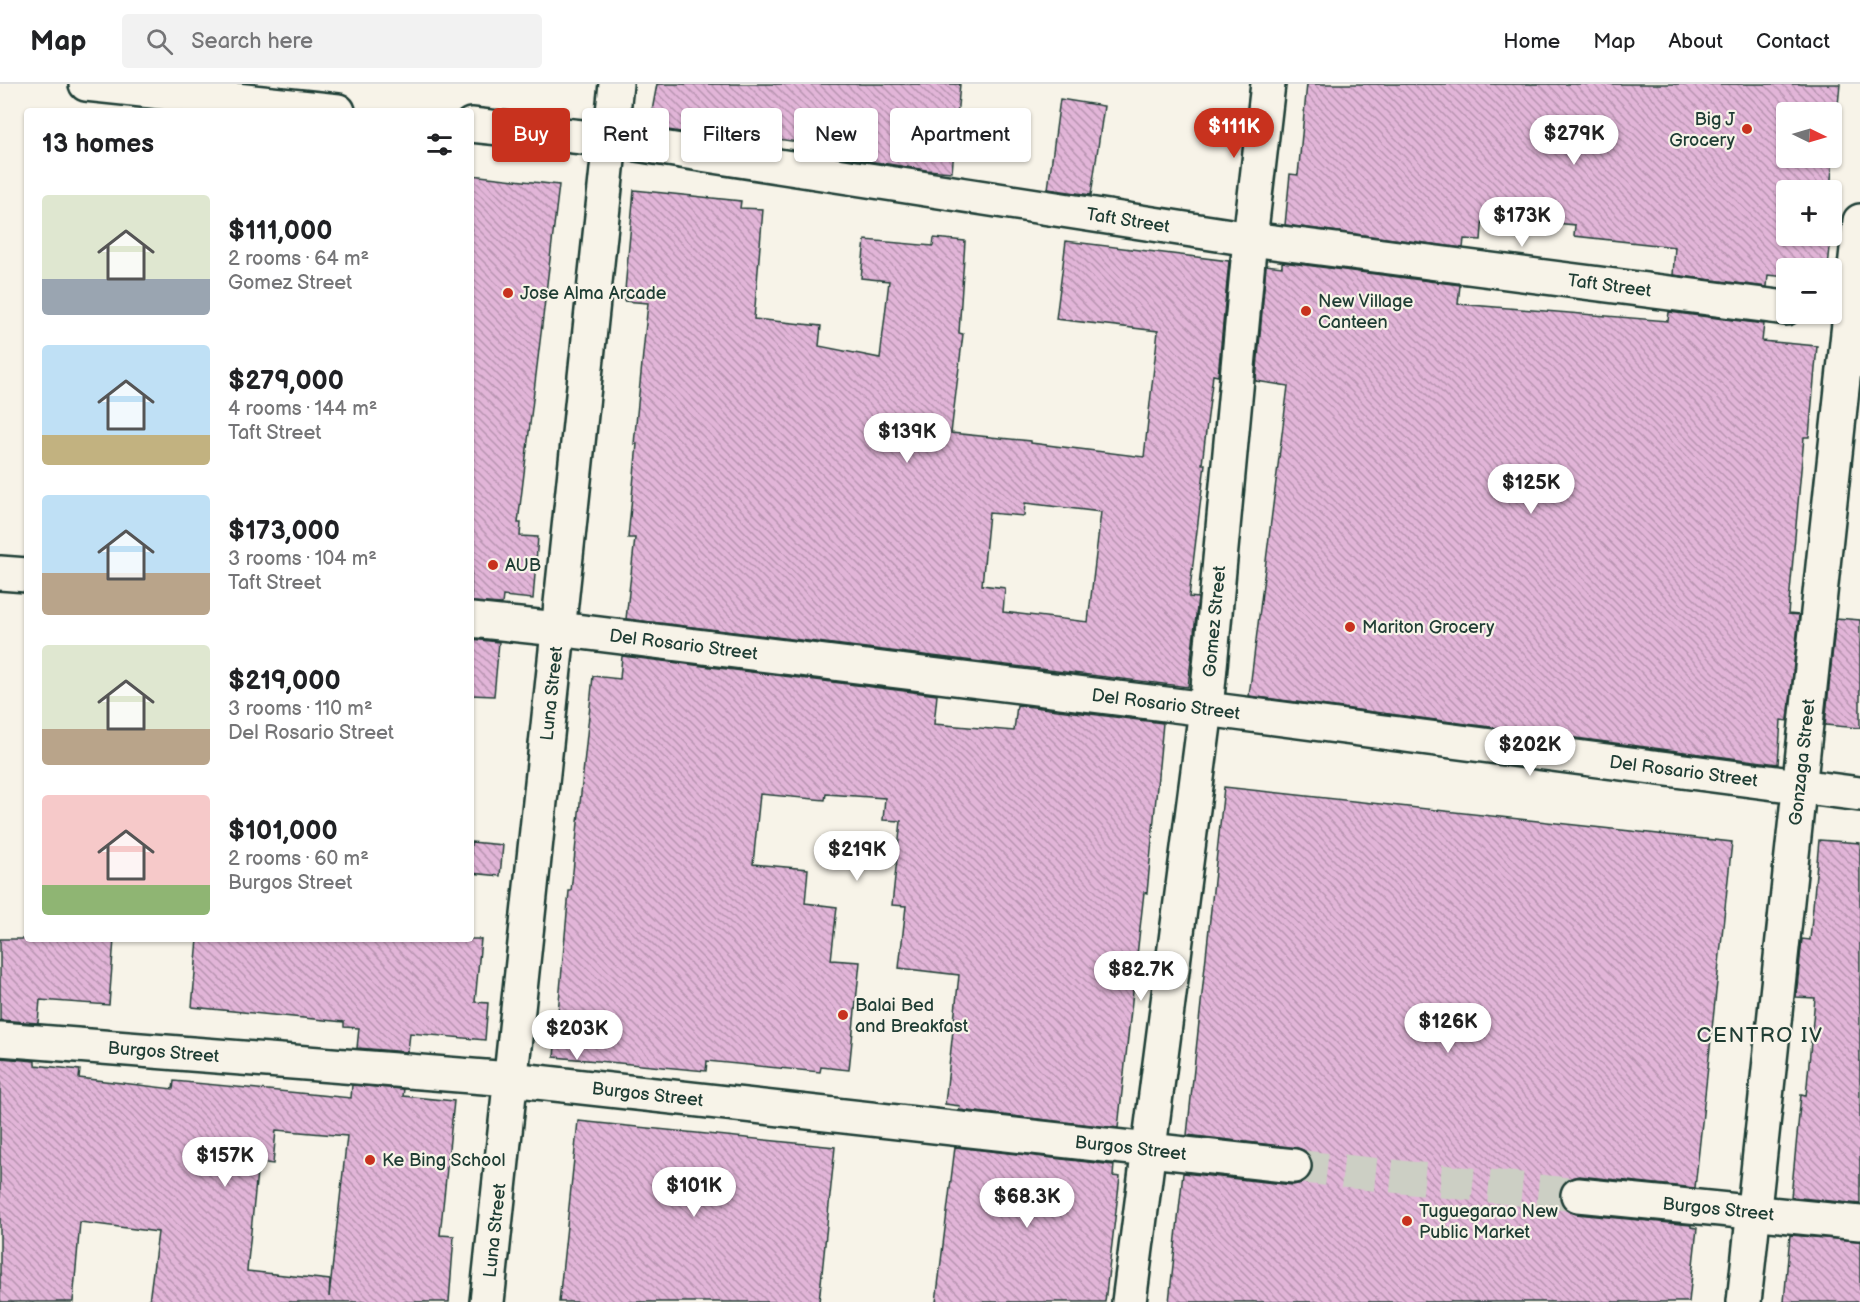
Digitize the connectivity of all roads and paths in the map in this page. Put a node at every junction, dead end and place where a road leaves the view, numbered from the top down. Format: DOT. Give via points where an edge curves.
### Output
graph roads {
  1 [pos="86,84"];
  2 [pos="616,84"];
  3 [pos="1268,84"];
  4 [pos="310,108"];
  5 [pos="613,108"];
  6 [pos="474,125"];
  7 [pos="582,137"];
  8 [pos="669,149"];
  9 [pos="608,162"];
  10 [pos="1860,221"];
  11 [pos="1250,239"];
  12 [pos="1776,307"];
  13 [pos="1846,316"];
  14 [pos="0,573"];
  15 [pos="24,575"];
  16 [pos="474,620"];
  17 [pos="558,629"];
  18 [pos="1206,710"];
  19 [pos="1799,786"];
  20 [pos="1860,794"];
  21 [pos="0,1039"];
  22 [pos="510,1079"];
  23 [pos="1148,1150"];
  24 [pos="1294,1166"];
  25 [pos="1578,1195"];
  26 [pos="1752,1214"];
  27 [pos="1860,1223"];
  28 [pos="487,1302"];
  29 [pos="1129,1302"];
  30 [pos="1744,1302"];
  1 -- 4 [label="street"];
  2 -- 5 [label="street, Luna Street"];
  3 -- 11 [label="street, Gomez Street"];
  6 -- 7 [label="street, Taft Street"];
  8 -- 11 [label="street, Taft Street"];
  9 -- 17 [label="street, Luna Street"];
  10 -- 13 [label="street, Gonzaga Street"];
  11 -- 12 [label="street, Taft Street"];
  11 -- 18 [label="street, Gomez Street"];
  13 -- 19 [label="street, Gonzaga Street"];
  14 -- 15 [label="street"];
  16 -- 17 [label="street, Del Rosario Street"];
  17 -- 18 [label="street, Del Rosario Street"];
  17 -- 22 [label="street, Luna Street"];
  18 -- 19 [label="street, Del Rosario Street"];
  18 -- 23 [label="street, Gomez Street"];
  19 -- 20 [label="street, Del Rosario Street"];
  19 -- 26 [label="street, Gonzaga Street"];
  21 -- 22 [label="street, Burgos Street"];
  22 -- 23 [label="street, Burgos Street"];
  22 -- 28 [label="street, Luna Street"];
  23 -- 24 [label="street, Burgos Street"];
  23 -- 29 [label="street, Gomez Street"];
  25 -- 26 [label="street, Burgos Street"];
  26 -- 27 [label="street, Burgos Street"];
  26 -- 30 [label="street, Gonzaga Street"];
}
